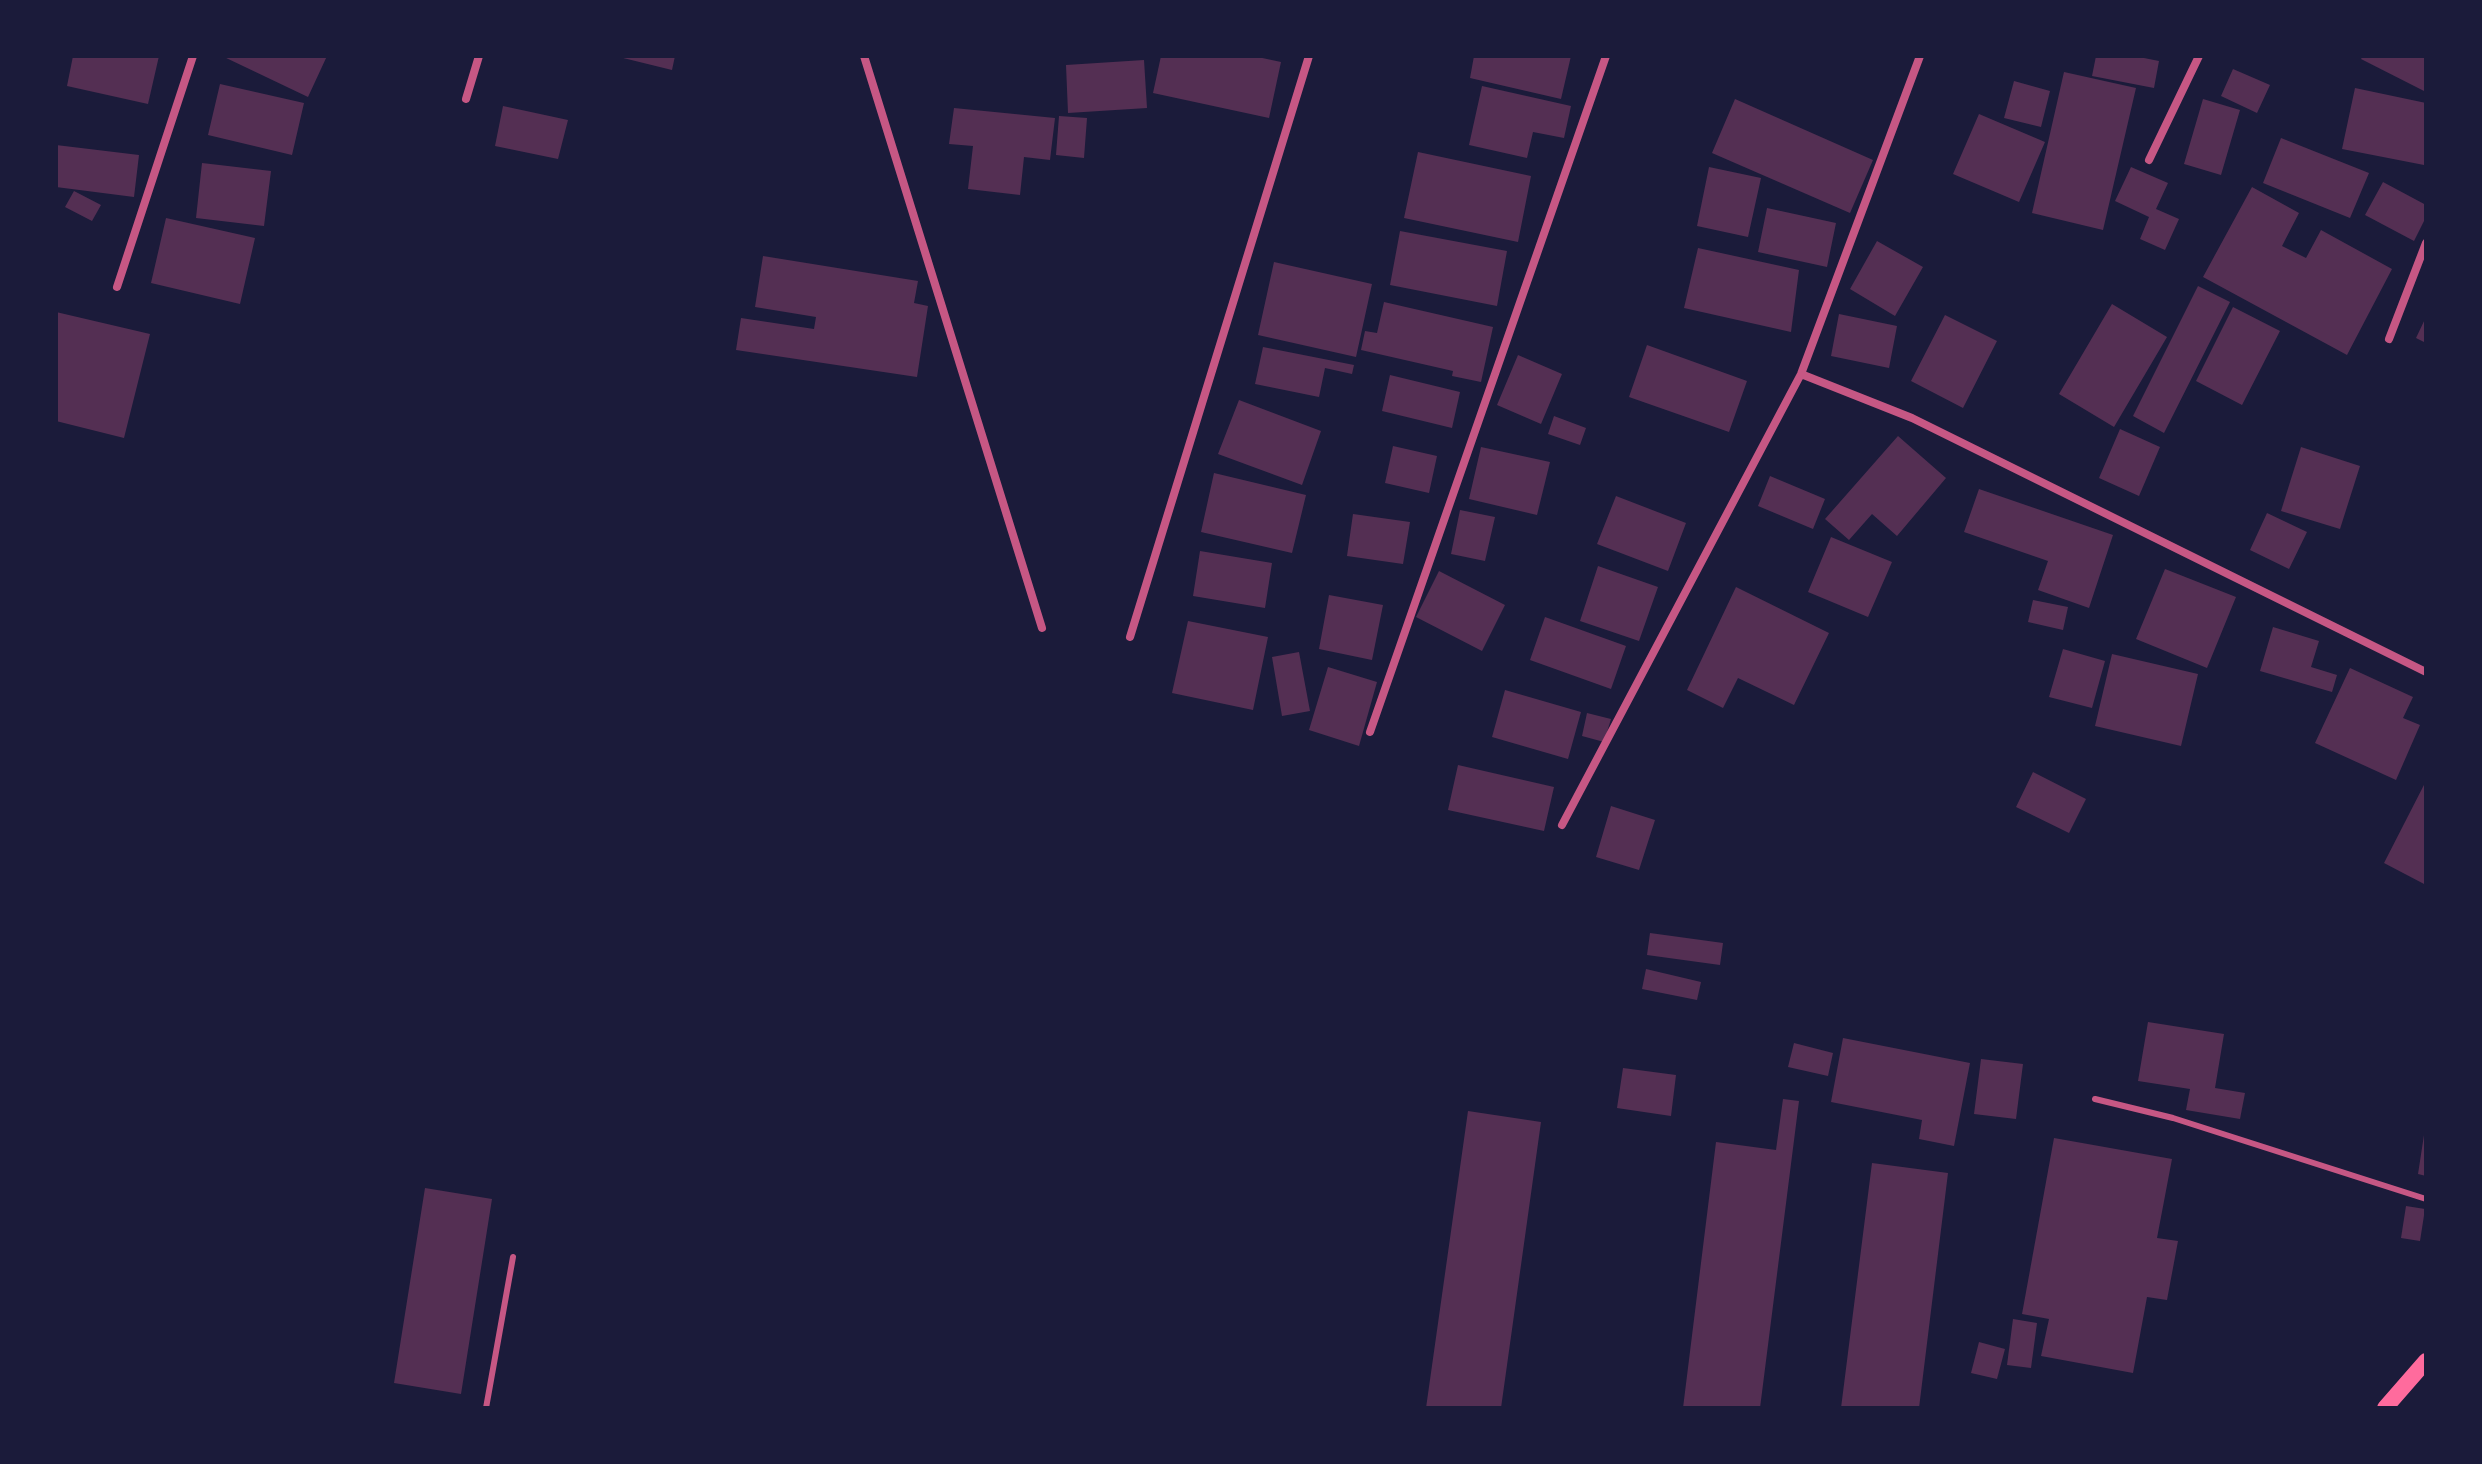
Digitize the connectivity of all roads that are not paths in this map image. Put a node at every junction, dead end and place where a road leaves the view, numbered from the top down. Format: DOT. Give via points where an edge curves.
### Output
graph roads {
  1 [pos="193,56"];
  2 [pos="479,56"];
  3 [pos="864,56"];
  4 [pos="1309,56"];
  5 [pos="1606,56"];
  6 [pos="1920,56"];
  7 [pos="2199,56"];
  8 [pos="466,99"];
  9 [pos="2149,160"];
  10 [pos="2426,243"];
  11 [pos="117,287"];
  12 [pos="2389,339"];
  13 [pos="1801,374"];
  14 [pos="1042,628"];
  15 [pos="1130,637"];
  16 [pos="2426,672"];
  17 [pos="1370,732"];
  18 [pos="1562,825"];
  19 [pos="2095,1099"];
  20 [pos="2426,1199"];
  21 [pos="513,1257"];
  22 [pos="2426,1361"];
  23 [pos="486,1408"];
  24 [pos="2385,1408"];
  1 -- 11 [label="street"];
  2 -- 8 [label="street"];
  3 -- 14 [label="street"];
  4 -- 15 [label="street"];
  5 -- 17 [label="street"];
  6 -- 13 [label="street"];
  7 -- 9 [label="street"];
  10 -- 12 [label="street"];
  13 -- 16 [label="street" via="1912,418"];
  13 -- 18 [label="street"];
  19 -- 20 [label="lane" via="2173,1118"];
  21 -- 23 [label="lane"];
  22 -- 24 [label="main road"];
}
